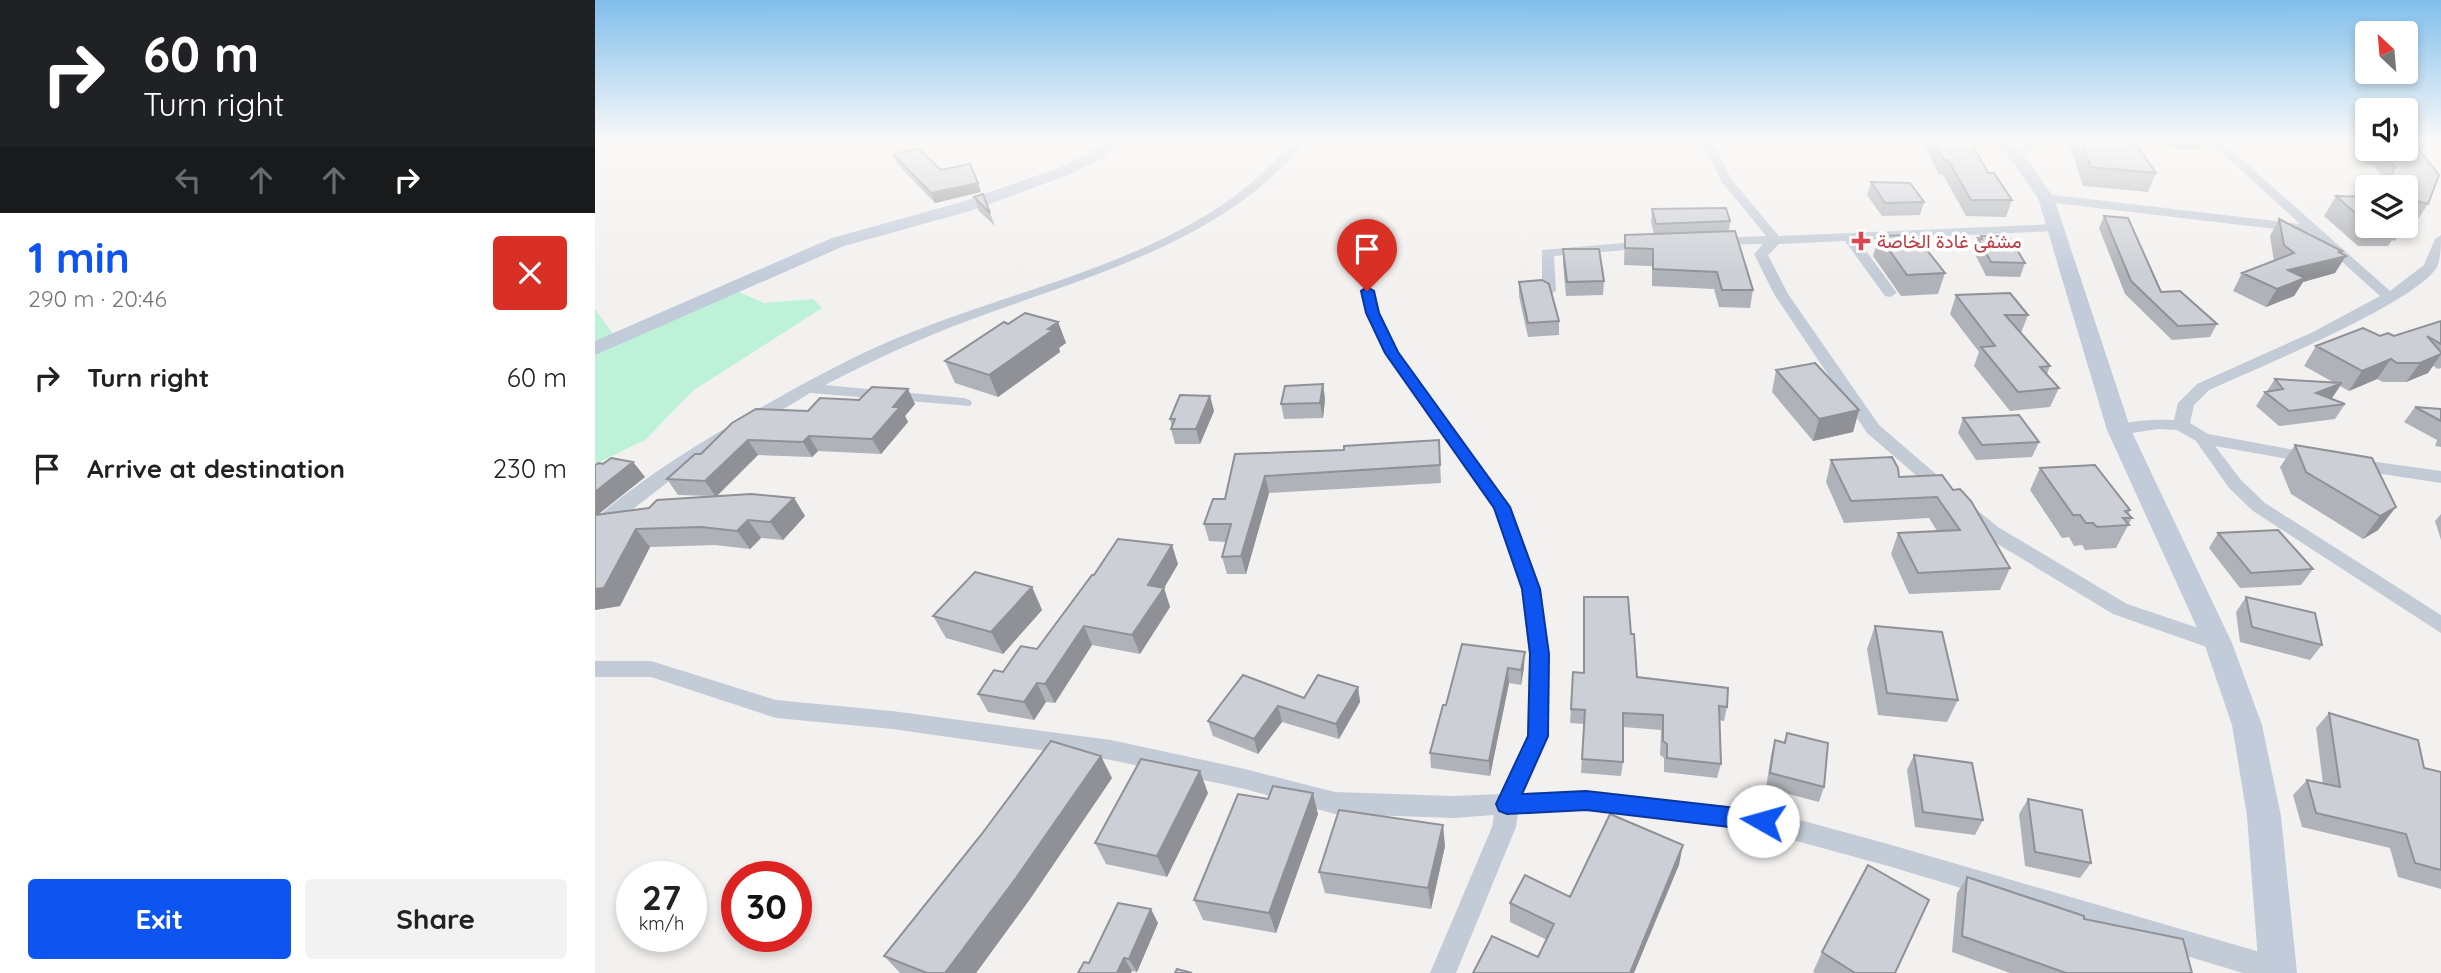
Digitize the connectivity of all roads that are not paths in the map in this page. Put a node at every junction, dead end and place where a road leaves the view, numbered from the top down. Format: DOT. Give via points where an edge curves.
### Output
graph roads {
  1 [pos="1025,185"];
  2 [pos="1255,185"];
  3 [pos="1729,185"];
  4 [pos="2039,185"];
  5 [pos="2265,185"];
  6 [pos="2046,198"];
  7 [pos="2054,227"];
  8 [pos="2316,230"];
  9 [pos="1849,237"];
  10 [pos="2441,239"];
  11 [pos="1775,240"];
  12 [pos="1706,242"];
  13 [pos="1655,244"];
  14 [pos="1367,291"];
  15 [pos="1549,291"];
  16 [pos="1890,293"];
  17 [pos="2389,297"];
  18 [pos="595,349"];
  19 [pos="804,388"];
  20 [pos="964,403"];
  21 [pos="2181,425"];
  22 [pos="2119,430"];
  23 [pos="2203,438"];
  24 [pos="2441,477"];
  25 [pos="595,529"];
  26 [pos="2441,625"];
  27 [pos="2217,643"];
  28 [pos="595,669"];
  29 [pos="1507,804"];
  30 [pos="2280,972"];
  31 [pos="1443,973"];
  1 -- 18 [label="main road" via="838,242"];
  2 -- 19 [label="street" via="1217,214 1120,261 916,336"];
  3 -- 11 [label="street"];
  4 -- 6 [label="main road"];
  5 -- 8 [label="street"];
  6 -- 7 [label="main road"];
  6 -- 8 [label="street"];
  7 -- 9 [label="street"];
  7 -- 22 [label="main road"];
  8 -- 17 [label="street"];
  9 -- 11 [label="street"];
  9 -- 16 [label="street"];
  10 -- 17 [label="street" via="2430,267"];
  11 -- 12 [label="street"];
  11 -- 27 [label="street" via="1761,254 1781,293 1873,429 1991,532 2120,609"];
  13 -- 15 [label="street" via="1547,253"];
  14 -- 29 [label="street" via="1391,353 1502,507 1531,589 1539,654 1538,736"];
  17 -- 21 [label="street" via="2203,387 2186,403"];
  19 -- 20 [label="street"];
  19 -- 25 [label="street" via="626,500"];
  21 -- 22 [label="street"];
  21 -- 23 [label="street"];
  22 -- 27 [label="main road"];
  23 -- 24 [label="street"];
  23 -- 26 [label="street" via="2235,484 2259,507"];
  27 -- 30 [label="main road" via="2247,725 2264,816"];
  28 -- 29 [label="street" via="651,669 776,709 1111,750 1335,803"];
  29 -- 30 [label="street" via="1586,800 1763,821"];
  29 -- 31 [label="street" via="1504,827"];
}
